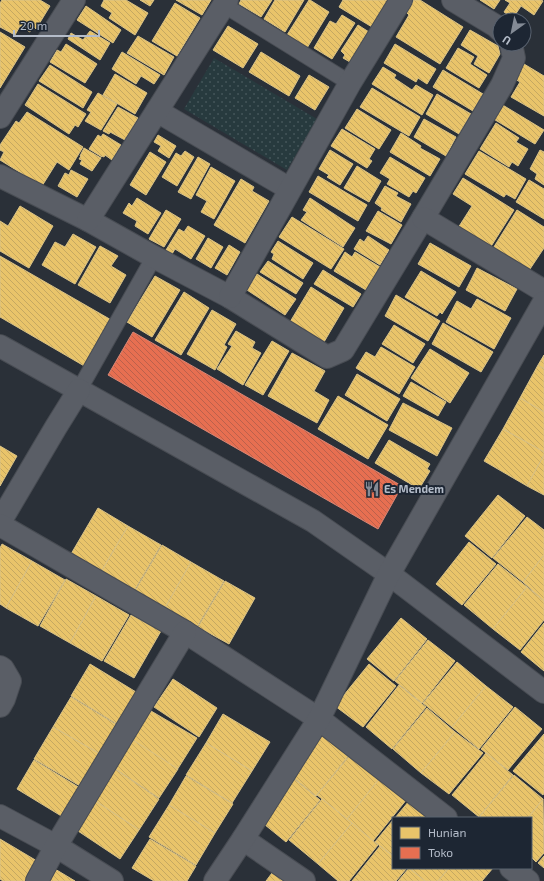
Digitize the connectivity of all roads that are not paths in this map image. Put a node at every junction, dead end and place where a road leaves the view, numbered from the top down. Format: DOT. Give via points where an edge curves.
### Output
graph roads {
  1 [pos="401,0"];
  2 [pos="453,0"];
  3 [pos="70,2"];
  4 [pos="225,3"];
  5 [pos="492,24"];
  6 [pos="513,52"];
  7 [pos="350,83"];
  8 [pos="157,111"];
  9 [pos="0,117"];
  10 [pos="0,176"];
  11 [pos="290,189"];
  12 [pos="424,218"];
  13 [pos="88,220"];
  14 [pos="154,257"];
  15 [pos="544,291"];
  16 [pos="230,297"];
  17 [pos="544,302"];
  18 [pos="0,346"];
  19 [pos="79,390"];
  20 [pos="0,524"];
  21 [pos="389,574"];
  22 [pos="185,632"];
  23 [pos="0,667"];
  24 [pos="544,692"];
  25 [pos="0,706"];
  26 [pos="319,720"];
  27 [pos="0,816"];
  28 [pos="445,817"];
  29 [pos="243,839"];
  30 [pos="56,846"];
  31 [pos="506,869"];
  32 [pos="512,869"];
  33 [pos="37,881"];
  34 [pos="112,881"];
  35 [pos="215,881"];
  36 [pos="304,881"];
  37 [pos="500,881"];
  38 [pos="528,881"];
  1 -- 7 [label="street"];
  2 -- 5 [label="street"];
  3 -- 9 [label="street"];
  4 -- 7 [label="lane"];
  4 -- 8 [label="street"];
  6 -- 12 [label="street" via="514,58 502,85"];
  7 -- 11 [label="street"];
  8 -- 11 [label="street"];
  8 -- 13 [label="street"];
  10 -- 13 [label="street"];
  11 -- 16 [label="street"];
  12 -- 15 [label="street"];
  12 -- 16 [label="street" via="343,350 327,356"];
  13 -- 14 [label="street"];
  14 -- 16 [label="street"];
  14 -- 19 [label="lane"];
  17 -- 21 [label="street"];
  18 -- 19 [label="street"];
  19 -- 20 [label="street"];
  19 -- 21 [label="street" via="313,521"];
  20 -- 22 [label="street"];
  21 -- 24 [label="street"];
  21 -- 26 [label="street"];
  22 -- 26 [label="street"];
  22 -- 30 [label="street"];
  23 -- 25 [label="street" via="10,681"];
  26 -- 28 [label="street"];
  26 -- 29 [label="street"];
  27 -- 30 [label="street"];
  29 -- 35 [label="street"];
  29 -- 36 [label="street"];
  30 -- 33 [label="street"];
  30 -- 34 [label="street"];
  31 -- 37 [label="street"];
  32 -- 38 [label="street"];
}
